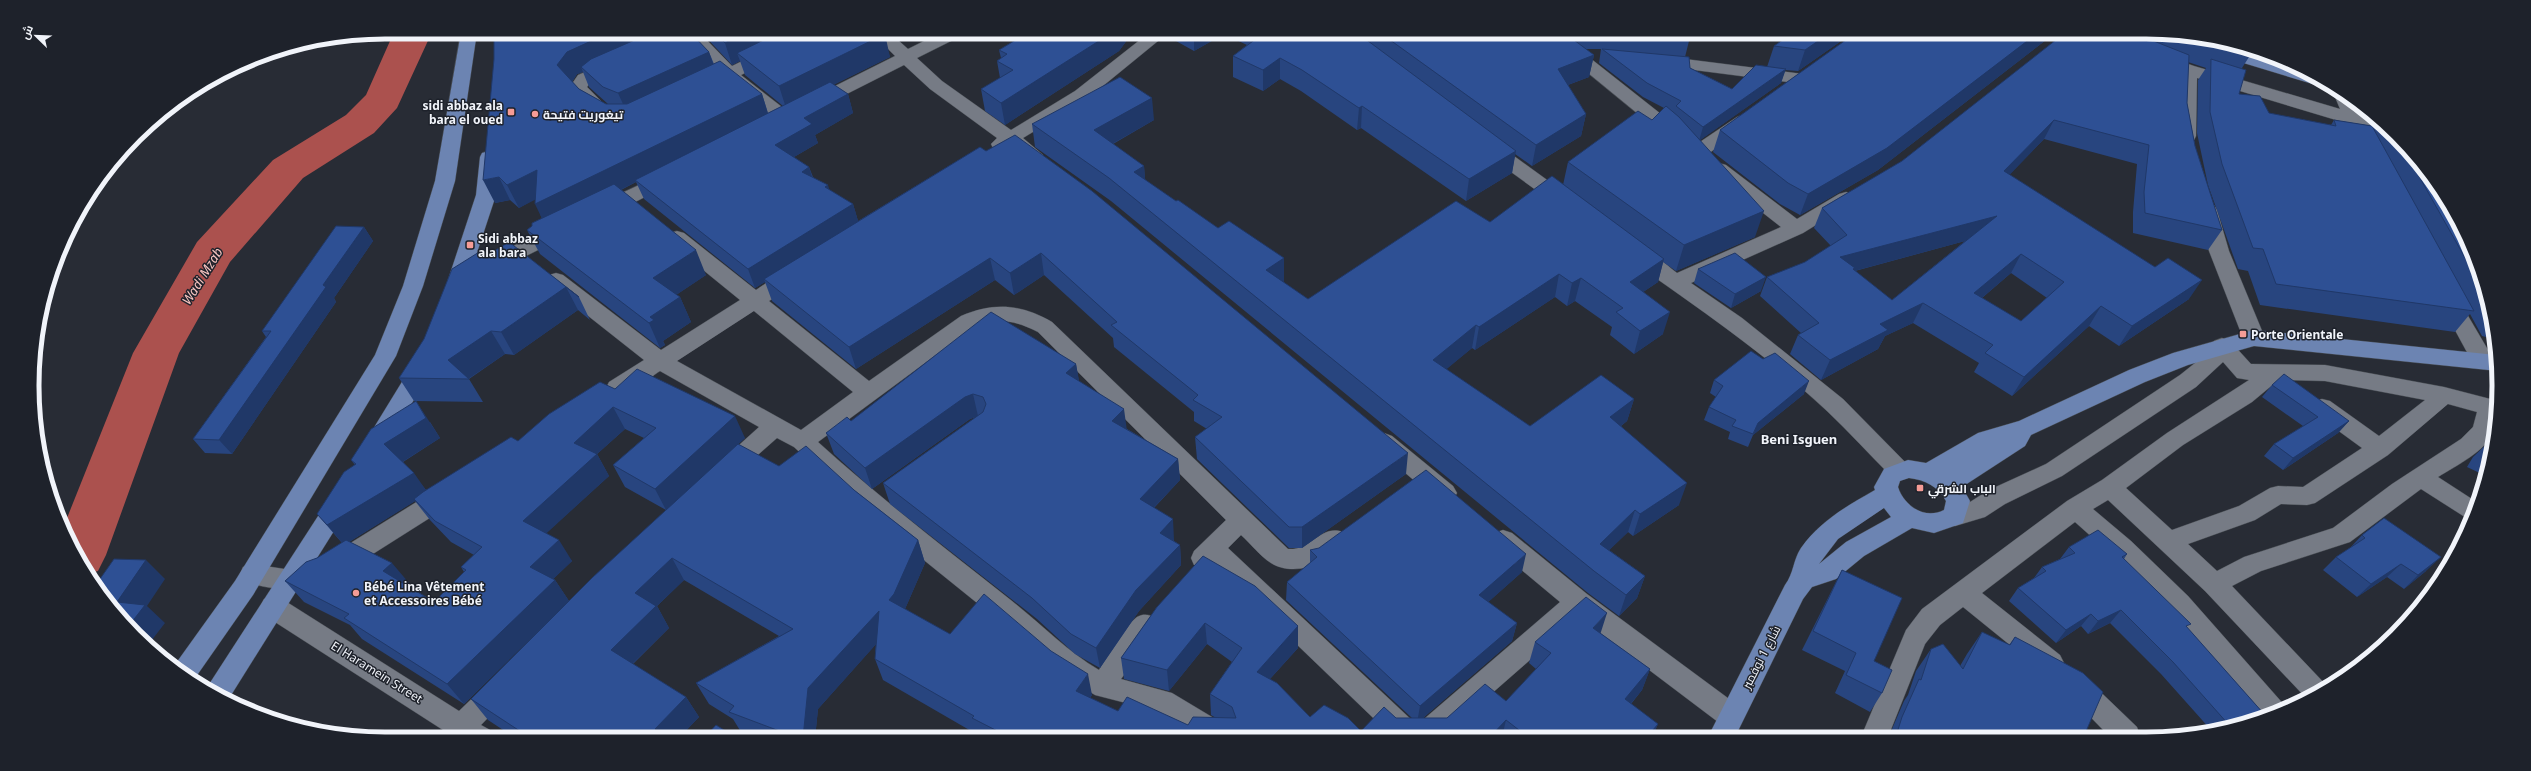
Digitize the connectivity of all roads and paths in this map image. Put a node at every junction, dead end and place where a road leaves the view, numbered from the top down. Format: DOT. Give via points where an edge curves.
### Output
graph roads {
  1 [pos="467,39"];
  2 [pos="690,39"];
  3 [pos="800,39"];
  4 [pos="887,39"];
  5 [pos="941,39"];
  6 [pos="1152,39"];
  7 [pos="1554,39"];
  8 [pos="2203,46"];
  9 [pos="1572,54"];
  10 [pos="2146,54"];
  11 [pos="906,56"];
  12 [pos="1601,56"];
  13 [pos="627,59"];
  14 [pos="1646,60"];
  15 [pos="2188,70"];
  16 [pos="2295,73"];
  17 [pos="729,74"];
  18 [pos="1784,92"];
  19 [pos="690,94"];
  20 [pos="2347,104"];
  21 [pos="1760,109"];
  22 [pos="785,118"];
  23 [pos="614,119"];
  24 [pos="2353,119"];
  25 [pos="2371,123"];
  26 [pos="765,128"];
  27 [pos="490,135"];
  28 [pos="1475,137"];
  29 [pos="1011,138"];
  30 [pos="2367,145"];
  31 [pos="2191,151"];
  32 [pos="1698,152"];
  33 [pos="984,154"];
  34 [pos="682,170"];
  35 [pos="1054,170"];
  36 [pos="1860,190"];
  37 [pos="2201,192"];
  38 [pos="627,198"];
  39 [pos="1578,212"];
  40 [pos="645,213"];
  41 [pos="664,228"];
  42 [pos="1796,228"];
  43 [pos="1623,244"];
  44 [pos="520,251"];
  45 [pos="814,264"];
  46 [pos="2437,279"];
  47 [pos="459,280"];
  48 [pos="1674,282"];
  49 [pos="755,302"];
  50 [pos="447,309"];
  51 [pos="2254,338"];
  52 [pos="432,346"];
  53 [pos="2222,346"];
  54 [pos="660,361"];
  55 [pos="2490,362"];
  56 [pos="2274,372"];
  57 [pos="869,393"];
  58 [pos="2444,395"];
  59 [pos="599,399"];
  60 [pos="2491,407"];
  61 [pos="2490,414"];
  62 [pos="776,425"];
  63 [pos="1369,429"];
  64 [pos="802,441"];
  65 [pos="2380,449"];
  66 [pos="369,454"];
  67 [pos="1899,470"];
  68 [pos="1424,475"];
  69 [pos="2420,477"];
  70 [pos="1939,478"];
  71 [pos="353,480"];
  72 [pos="466,483"];
  73 [pos="712,483"];
  74 [pos="2110,488"];
  75 [pos="1404,489"];
  76 [pos="1887,495"];
  77 [pos="1461,505"];
  78 [pos="2075,508"];
  79 [pos="2469,510"];
  80 [pos="1954,516"];
  81 [pos="1910,518"];
  82 [pos="1241,520"];
  83 [pos="1353,526"];
  84 [pos="1485,526"];
  85 [pos="2169,542"];
  86 [pos="1213,548"];
  87 [pos="252,574"];
  88 [pos="1186,577"];
  89 [pos="291,580"];
  90 [pos="1803,580"];
  91 [pos="2214,584"];
  92 [pos="1963,592"];
  93 [pos="1578,602"];
  94 [pos="1161,606"];
  95 [pos="274,607"];
  96 [pos="186,669"];
  97 [pos="519,670"];
  98 [pos="1104,687"];
  99 [pos="2314,689"];
  100 [pos="220,690"];
  101 [pos="2272,708"];
  102 [pos="1726,726"];
  103 [pos="471,732"];
  104 [pos="1212,732"];
  105 [pos="1406,732"];
  106 [pos="1429,732"];
  107 [pos="1876,732"];
  108 [pos="2124,732"];
  1 -- 87 [label="main road" via="445,181 413,286 384,356"];
  2 -- 17 [label="street"];
  3 -- 17 [label="street"];
  4 -- 11 [label="street"];
  5 -- 11 [label="street"];
  6 -- 29 [label="street" via="1081,95"];
  7 -- 9 [label="street"];
  8 -- 16 [label="main road"];
  9 -- 12 [label="street"];
  9 -- 32 [label="street"];
  10 -- 15 [label="street"];
  11 -- 22 [label="street"];
  11 -- 29 [label="street" via="918,71"];
  13 -- 23 [label="street" via="584,78 578,88"];
  14 -- 18 [label="street" via="1809,74"];
  15 -- 24 [label="street"];
  15 -- 31 [label="street" via="2188,138"];
  17 -- 19 [label="street"];
  17 -- 22 [label="street"];
  20 -- 24 [label="street"];
  21 -- 32 [label="street"];
  22 -- 26 [label="street"];
  24 -- 25 [label="street"];
  24 -- 30 [label="street"];
  27 -- 47 [label="main road" via="486,195"];
  28 -- 39 [label="street"];
  29 -- 33 [label="street"];
  29 -- 35 [label="street"];
  32 -- 42 [label="street"];
  34 -- 38 [label="street"];
  36 -- 42 [label="street"];
  37 -- 51 [label="street" via="2219,251"];
  38 -- 40 [label="street"];
  38 -- 44 [label="street"];
  41 -- 49 [label="street"];
  42 -- 48 [label="street"];
  43 -- 48 [label="street"];
  44 -- 47 [label="street"];
  44 -- 54 [label="street"];
  45 -- 49 [label="street"];
  46 -- 55 [label="street"];
  47 -- 50 [label="main road"];
  48 -- 67 [label="street" via="1735,323 1835,405"];
  49 -- 54 [label="street"];
  49 -- 57 [label="street"];
  51 -- 53 [label="main road"];
  51 -- 55 [label="main road"];
  52 -- 66 [label="main road" via="426,361"];
  53 -- 56 [label="street" via="2245,372"];
  53 -- 70 [label="main road" via="2181,358 2137,376 2023,429 2017,440"];
  53 -- 80 [label="street" via="2213,361 2188,381 2054,470 1977,510"];
  54 -- 59 [label="street"];
  54 -- 62 [label="street"];
  56 -- 58 [label="street" via="2325,373"];
  56 -- 65 [label="street"];
  56 -- 74 [label="street" via="2244,396 2175,438"];
  57 -- 64 [label="street"];
  57 -- 82 [label="street" via="968,321 999,312 1026,318 1045,327"];
  58 -- 60 [label="street"];
  58 -- 65 [label="street" via="2414,423"];
  61 -- 69 [label="street" via="2481,433 2469,445"];
  62 -- 64 [label="street"];
  62 -- 73 [label="street"];
  63 -- 68 [label="street"];
  64 -- 98 [label="street" via="881,497 1065,663"];
  65 -- 85 [label="street" via="2307,496 2278,495 2247,513 2198,529"];
  67 -- 70 [label="main road" via="1913,469"];
  67 -- 76 [label="main road" via="1888,480"];
  68 -- 75 [label="street"];
  68 -- 77 [label="street"];
  69 -- 79 [label="street"];
  69 -- 91 [label="street" via="2341,535 2253,564"];
  70 -- 80 [label="main road" via="1958,501"];
  71 -- 89 [label="main road"];
  72 -- 89 [label="street" via="326,571"];
  74 -- 78 [label="street"];
  74 -- 85 [label="street"];
  76 -- 81 [label="main road" via="1899,511"];
  76 -- 90 [label="main road" via="1829,532 1809,556"];
  78 -- 92 [label="street"];
  78 -- 101 [label="street" via="2122,548 2179,604"];
  80 -- 81 [label="main road" via="1936,524"];
  81 -- 90 [label="main road" via="1854,549 1827,572"];
  82 -- 83 [label="street" via="1280,556 1302,560"];
  82 -- 86 [label="street"];
  84 -- 93 [label="street"];
  85 -- 91 [label="street"];
  86 -- 88 [label="street"];
  86 -- 105 [label="street"];
  87 -- 89 [label="street"];
  87 -- 96 [label="main road"];
  89 -- 95 [label="main road"];
  90 -- 102 [label="main road, شارع 1 نوفمبر" via="1794,592"];
  91 -- 99 [label="street"];
  92 -- 107 [label="street" via="1932,617 1915,638"];
  92 -- 108 [label="street" via="2052,664"];
  93 -- 102 [label="street"];
  93 -- 106 [label="street"];
  94 -- 98 [label="street" via="1117,662"];
  95 -- 100 [label="main road"];
  95 -- 103 [label="street, El Haramein Street"];
  97 -- 103 [label="street"];
  98 -- 104 [label="street" via="1163,701"];
}
